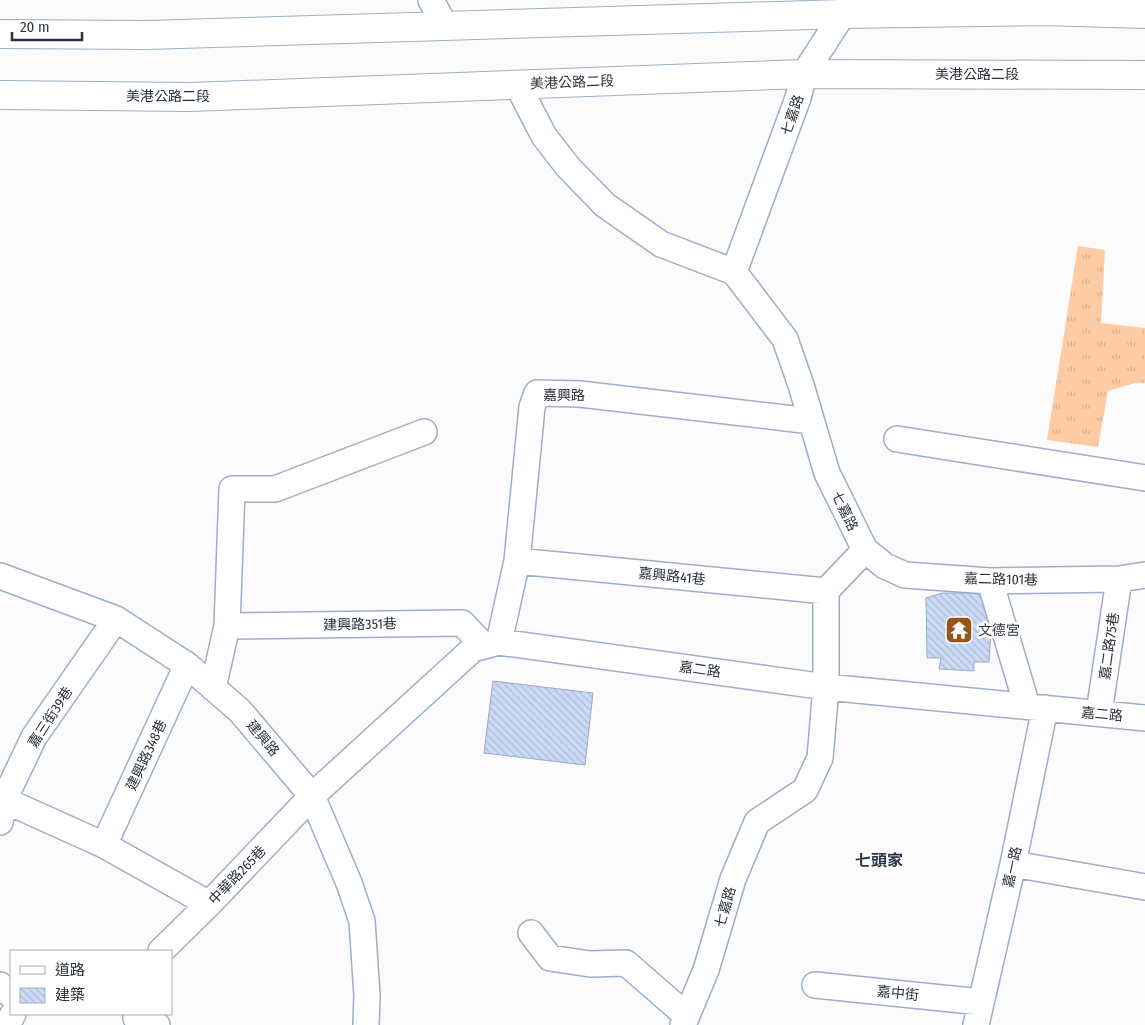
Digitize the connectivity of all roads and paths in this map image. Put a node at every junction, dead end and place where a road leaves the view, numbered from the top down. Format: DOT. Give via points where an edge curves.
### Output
graph roads {
  1 [pos="431,0"];
  2 [pos="847,7"];
  3 [pos="1145,14"];
  4 [pos="445,26"];
  5 [pos="0,34"];
  6 [pos="804,74"];
  7 [pos="1145,75"];
  8 [pos="517,84"];
  9 [pos="0,95"];
  10 [pos="734,272"];
  11 [pos="810,421"];
  12 [pos="424,432"];
  13 [pos="897,439"];
  14 [pos="1145,478"];
  15 [pos="864,550"];
  16 [pos="517,561"];
  17 [pos="1145,575"];
  18 [pos="0,576"];
  19 [pos="1118,579"];
  20 [pos="990,581"];
  21 [pos="826,591"];
  22 [pos="116,619"];
  23 [pos="227,626"];
  24 [pos="492,644"];
  25 [pos="187,665"];
  26 [pos="826,687"];
  27 [pos="213,688"];
  28 [pos="1036,707"];
  29 [pos="1099,713"];
  30 [pos="1145,718"];
  31 [pos="312,796"];
  32 [pos="2,811"];
  33 [pos="104,845"];
  34 [pos="1013,864"];
  35 [pos="1145,887"];
  36 [pos="210,904"];
  37 [pos="531,933"];
  38 [pos="162,950"];
  39 [pos="0,985"];
  40 [pos="815,985"];
  41 [pos="10,995"];
  42 [pos="979,1013"];
  43 [pos="685,1020"];
  44 [pos="366,1025"];
  1 -- 4 [label="street"];
  2 -- 3 [label="main road"];
  2 -- 4 [label="main road"];
  2 -- 6 [label="street, 七嘉路"];
  4 -- 5 [label="main road" via="146,35"];
  6 -- 7 [label="main road, 美港公路二段"];
  6 -- 8 [label="main road, 美港公路二段"];
  6 -- 10 [label="street, 七嘉路"];
  8 -- 9 [label="main road, 美港公路二段" via="191,97"];
  8 -- 10 [label="street" via="544,136 568,167 605,205 661,244"];
  10 -- 11 [label="street, 七嘉路" via="785,339"];
  11 -- 15 [label="street, 七嘉路" via="826,473"];
  11 -- 16 [label="street, 嘉興路" via="580,394 537,393 532,408"];
  12 -- 23 [label="street" via="275,489 232,489"];
  13 -- 14 [label="street"];
  15 -- 20 [label="street, 嘉二路101巷" via="885,566 905,575"];
  15 -- 21 [label="street"];
  16 -- 21 [label="street, 嘉興路41巷"];
  16 -- 24 [label="street, 嘉興路"];
  17 -- 19 [label="street, 嘉二路101巷"];
  18 -- 22 [label="street, 建興路"];
  19 -- 20 [label="street, 嘉二路101巷"];
  19 -- 29 [label="street, 嘉二路75巷"];
  20 -- 28 [label="street"];
  21 -- 26 [label="street, 七嘉路"];
  22 -- 25 [label="street, 建興路"];
  22 -- 32 [label="street, 嘉三街39巷" via="34,737"];
  23 -- 24 [label="street, 建興路351巷" via="462,623"];
  23 -- 27 [label="street"];
  24 -- 26 [label="street, 嘉二路"];
  24 -- 31 [label="street" via="473,649"];
  25 -- 27 [label="street, 建興路"];
  25 -- 33 [label="street, 建興路348巷"];
  26 -- 28 [label="street, 嘉二路"];
  26 -- 43 [label="street, 七嘉路" via="820,758 805,790 757,822 733,879 706,970"];
  27 -- 31 [label="street, 建興路" via="240,711"];
  28 -- 29 [label="street, 嘉二路"];
  28 -- 34 [label="street, 嘉一路"];
  29 -- 30 [label="street, 嘉二路"];
  31 -- 36 [label="street, 中華路265巷"];
  31 -- 44 [label="street, 建興路" via="362,921"];
  32 -- 33 [label="street"];
  33 -- 36 [label="street"];
  34 -- 35 [label="street"];
  34 -- 42 [label="street, 嘉一路"];
  36 -- 38 [label="street, 中華路265巷"];
  37 -- 43 [label="street" via="550,958 590,964 626,963"];
  39 -- 41 [label="street"];
  40 -- 42 [label="street, 嘉中街"];
}
